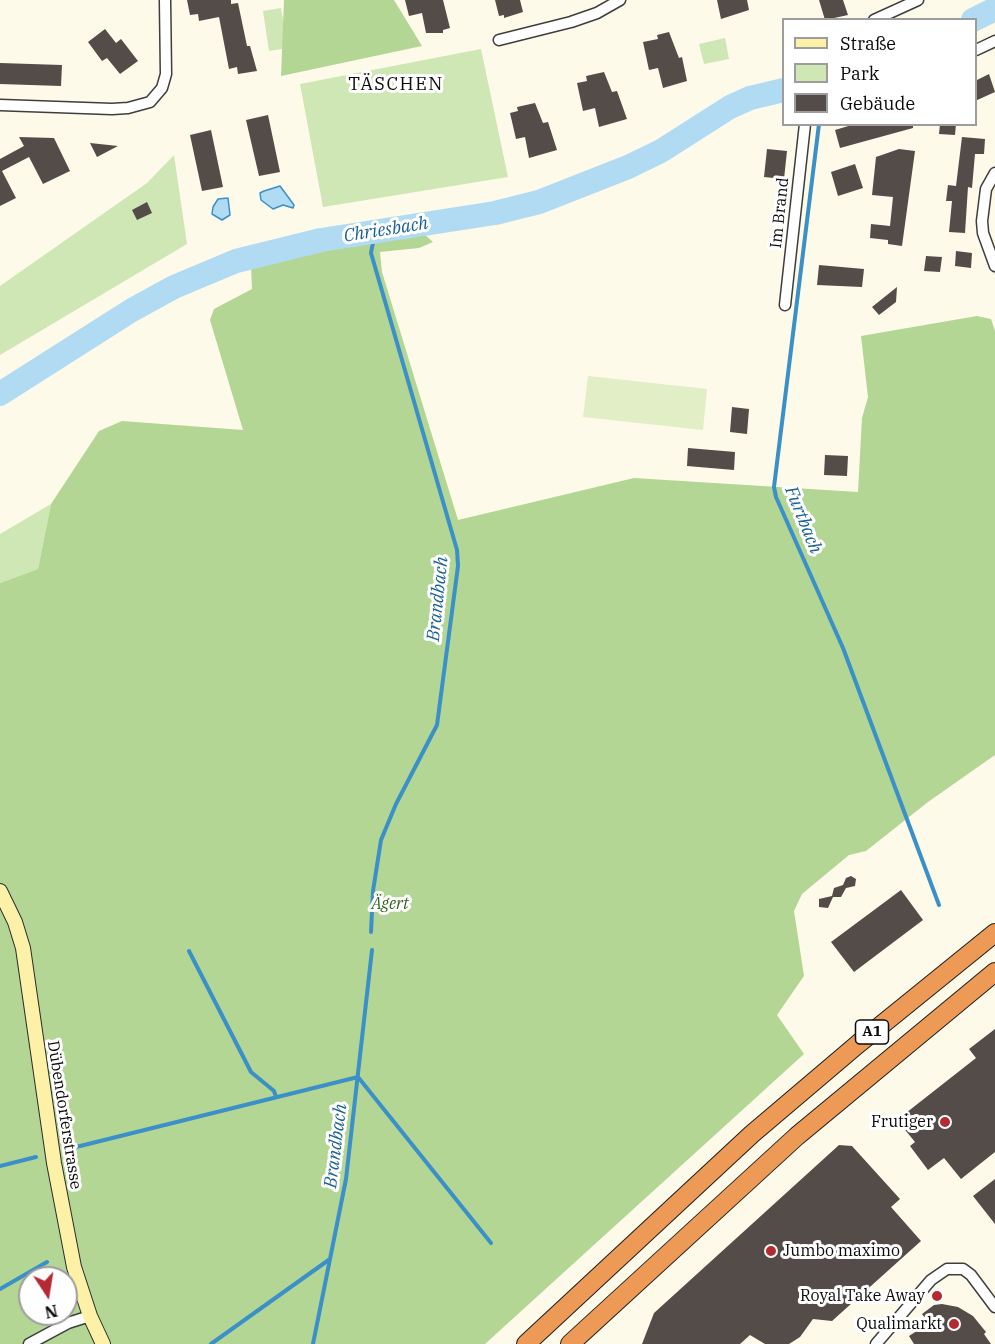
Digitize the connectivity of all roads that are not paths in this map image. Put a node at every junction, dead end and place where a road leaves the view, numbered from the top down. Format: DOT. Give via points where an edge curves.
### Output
graph roads {
  1 [pos="165,0"];
  2 [pos="620,0"];
  3 [pos="918,0"];
  4 [pos="878,18"];
  5 [pos="499,40"];
  6 [pos="995,40"];
  7 [pos="977,49"];
  8 [pos="0,105"];
  9 [pos="805,126"];
  10 [pos="995,173"];
  11 [pos="995,266"];
  12 [pos="785,305"];
  13 [pos="0,891"];
  14 [pos="995,933"];
  15 [pos="995,972"];
  16 [pos="995,1307"];
  17 [pos="90,1316"];
  18 [pos="29,1344"];
  19 [pos="103,1344"];
  20 [pos="526,1344"];
  21 [pos="570,1344"];
  22 [pos="876,1344"];
  1 -- 8 [label="street" via="166,74 162,88 150,102 112,109"];
  2 -- 5 [label="street" via="571,22"];
  3 -- 4 [label="street"];
  6 -- 7 [label="street"];
  9 -- 12 [label="street, Im Brand"];
  10 -- 11 [label="street" via="986,189 982,221"];
  13 -- 17 [label="street, Dübendorferstrasse" via="23,948 63,1214"];
  14 -- 20 [label="highway, A1" via="752,1134"];
  15 -- 21 [label="highway, A1" via="797,1136"];
  16 -- 22 [label="street" via="971,1275 963,1269 947,1269 931,1280"];
  17 -- 18 [label="street"];
  17 -- 19 [label="street, Dübendorferstrasse"];
}
